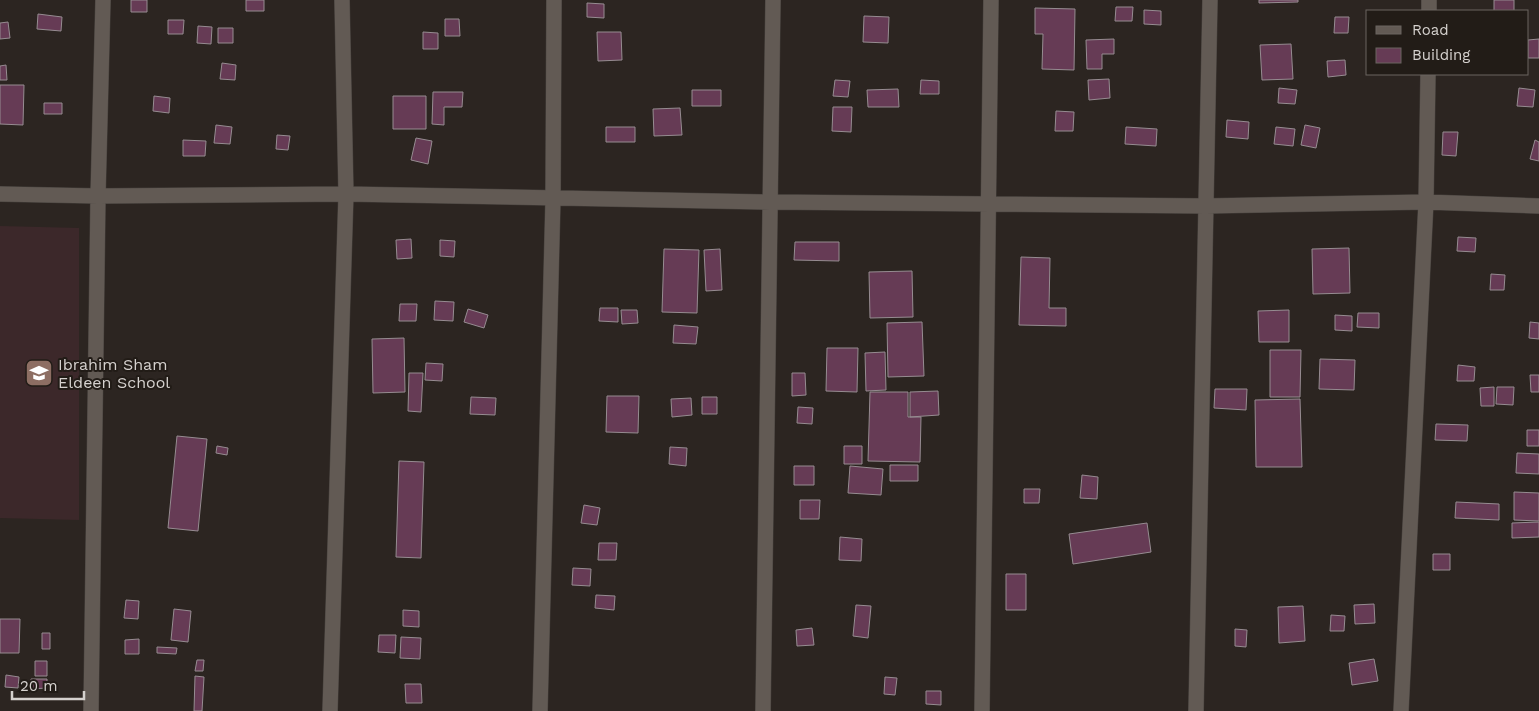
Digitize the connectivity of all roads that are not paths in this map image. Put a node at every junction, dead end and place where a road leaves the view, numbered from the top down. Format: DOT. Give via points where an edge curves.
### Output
graph roads {
  1 [pos="103,0"];
  2 [pos="342,0"];
  3 [pos="554,0"];
  4 [pos="773,0"];
  5 [pos="991,0"];
  6 [pos="1210,0"];
  7 [pos="1428,75"];
  8 [pos="0,194"];
  9 [pos="346,194"];
  10 [pos="98,196"];
  11 [pos="553,199"];
  12 [pos="770,202"];
  13 [pos="1426,202"];
  14 [pos="989,204"];
  15 [pos="1206,206"];
  16 [pos="1539,206"];
  17 [pos="90,711"];
  18 [pos="330,711"];
  19 [pos="540,711"];
  20 [pos="763,711"];
  21 [pos="982,711"];
  22 [pos="1196,711"];
  23 [pos="1401,711"];
  1 -- 10 [label="street"];
  2 -- 9 [label="street"];
  3 -- 11 [label="street"];
  4 -- 12 [label="street"];
  5 -- 14 [label="street"];
  6 -- 15 [label="street"];
  7 -- 13 [label="street"];
  8 -- 10 [label="street"];
  9 -- 10 [label="street"];
  9 -- 11 [label="street"];
  9 -- 18 [label="street"];
  10 -- 17 [label="street"];
  11 -- 12 [label="street"];
  11 -- 19 [label="street"];
  12 -- 14 [label="street"];
  12 -- 20 [label="street"];
  13 -- 15 [label="street"];
  13 -- 16 [label="street"];
  13 -- 23 [label="street"];
  14 -- 15 [label="street"];
  14 -- 21 [label="street"];
  15 -- 22 [label="street"];
}
